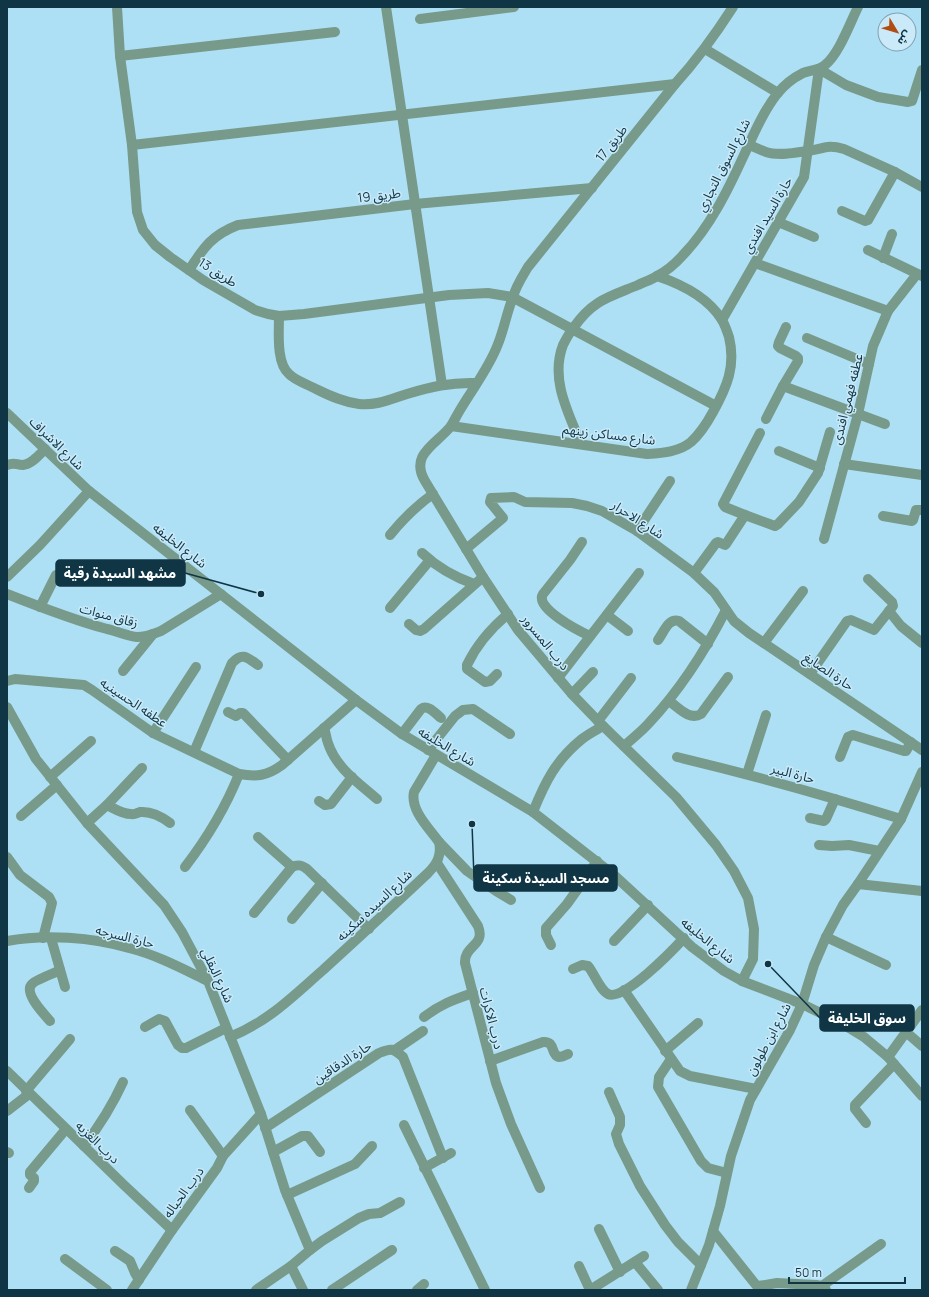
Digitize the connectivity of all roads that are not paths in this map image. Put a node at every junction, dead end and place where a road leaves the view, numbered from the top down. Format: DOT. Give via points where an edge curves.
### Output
graph roads {
  1 [pos="117,7"];
  2 [pos="386,7"];
  3 [pos="514,7"];
  4 [pos="733,7"];
  5 [pos="858,7"];
  6 [pos="420,19"];
  7 [pos="335,32"];
  8 [pos="705,49"];
  9 [pos="120,56"];
  10 [pos="819,69"];
  11 [pos="921,73"];
  12 [pos="675,84"];
  13 [pos="778,93"];
  14 [pos="402,114"];
  15 [pos="132,145"];
  16 [pos="749,145"];
  17 [pos="807,151"];
  18 [pos="895,172"];
  19 [pos="922,187"];
  20 [pos="592,188"];
  21 [pos="415,204"];
  22 [pos="842,211"];
  23 [pos="778,222"];
  24 [pos="892,234"];
  25 [pos="814,237"];
  26 [pos="868,250"];
  27 [pos="883,258"];
  28 [pos="755,263"];
  29 [pos="189,270"];
  30 [pos="919,275"];
  31 [pos="657,276"];
  32 [pos="429,297"];
  33 [pos="512,297"];
  34 [pos="888,311"];
  35 [pos="279,316"];
  36 [pos="722,320"];
  37 [pos="786,327"];
  38 [pos="572,329"];
  39 [pos="807,338"];
  40 [pos="869,364"];
  41 [pos="476,383"];
  42 [pos="442,385"];
  43 [pos="783,386"];
  44 [pos="716,406"];
  45 [pos="7,413"];
  46 [pos="858,414"];
  47 [pos="766,419"];
  48 [pos="885,424"];
  49 [pos="451,426"];
  50 [pos="830,432"];
  51 [pos="760,433"];
  52 [pos="581,444"];
  53 [pos="45,449"];
  54 [pos="779,451"];
  55 [pos="844,464"];
  56 [pos="7,465"];
  57 [pos="820,468"];
  58 [pos="922,475"];
  59 [pos="670,481"];
  60 [pos="89,491"];
  61 [pos="433,494"];
  62 [pos="922,510"];
  63 [pos="745,515"];
  64 [pos="883,516"];
  65 [pos="637,531"];
  66 [pos="390,535"];
  67 [pos="824,539"];
  68 [pos="582,542"];
  69 [pos="466,549"];
  70 [pos="422,553"];
  71 [pos="430,560"];
  72 [pos="639,573"];
  73 [pos="694,573"];
  74 [pos="56,575"];
  75 [pos="7,577"];
  76 [pos="483,577"];
  77 [pos="868,579"];
  78 [pos="474,584"];
  79 [pos="803,591"];
  80 [pos="7,594"];
  81 [pos="221,594"];
  82 [pos="40,607"];
  83 [pos="390,608"];
  84 [pos="726,610"];
  85 [pos="889,611"];
  86 [pos="508,614"];
  87 [pos="607,615"];
  88 [pos="409,624"];
  89 [pos="628,631"];
  90 [pos="153,634"];
  91 [pos="590,636"];
  92 [pos="658,640"];
  93 [pos="764,643"];
  94 [pos="922,643"];
  95 [pos="708,644"];
  96 [pos="258,665"];
  97 [pos="196,667"];
  98 [pos="123,671"];
  99 [pos="592,672"];
  100 [pos="496,674"];
  101 [pos="810,674"];
  102 [pos="728,677"];
  103 [pos="558,678"];
  104 [pos="631,678"];
  105 [pos="7,681"];
  106 [pos="572,694"];
  107 [pos="356,700"];
  108 [pos="669,701"];
  109 [pos="7,707"];
  110 [pos="228,712"];
  111 [pos="766,715"];
  112 [pos="441,718"];
  113 [pos="601,724"];
  114 [pos="324,728"];
  115 [pos="153,733"];
  116 [pos="402,734"];
  117 [pos="510,734"];
  118 [pos="91,741"];
  119 [pos="911,742"];
  120 [pos="624,746"];
  121 [pos="922,750"];
  122 [pos="194,752"];
  123 [pos="432,753"];
  124 [pos="677,757"];
  125 [pos="840,757"];
  126 [pos="288,760"];
  127 [pos="142,768"];
  128 [pos="922,772"];
  129 [pos="239,774"];
  130 [pos="747,774"];
  131 [pos="352,777"];
  132 [pos="54,781"];
  133 [pos="377,799"];
  134 [pos="835,799"];
  135 [pos="319,801"];
  136 [pos="107,805"];
  137 [pos="533,812"];
  138 [pos="21,816"];
  139 [pos="810,818"];
  140 [pos="901,819"];
  141 [pos="87,823"];
  142 [pos="170,823"];
  143 [pos="258,837"];
  144 [pos="439,842"];
  145 [pos="819,845"];
  146 [pos="879,851"];
  147 [pos="7,857"];
  148 [pos="597,861"];
  149 [pos="437,863"];
  150 [pos="292,866"];
  151 [pos="185,867"];
  152 [pos="322,883"];
  153 [pos="858,884"];
  154 [pos="922,891"];
  155 [pos="511,900"];
  156 [pos="648,905"];
  157 [pos="254,913"];
  158 [pos="292,920"];
  159 [pos="369,929"];
  160 [pos="826,937"];
  161 [pos="47,938"];
  162 [pos="684,938"];
  163 [pos="614,940"];
  164 [pos="7,941"];
  165 [pos="551,945"];
  166 [pos="886,965"];
  167 [pos="574,968"];
  168 [pos="60,970"];
  169 [pos="208,981"];
  170 [pos="742,981"];
  171 [pos="65,987"];
  172 [pos="624,990"];
  173 [pos="472,993"];
  174 [pos="802,1004"];
  175 [pos="922,1010"];
  176 [pos="424,1016"];
  177 [pos="50,1021"];
  178 [pos="698,1022"];
  179 [pos="145,1027"];
  180 [pos="226,1028"];
  181 [pos="423,1031"];
  182 [pos="906,1032"];
  183 [pos="230,1038"];
  184 [pos="70,1040"];
  185 [pos="922,1046"];
  186 [pos="395,1050"];
  187 [pos="568,1054"];
  188 [pos="668,1055"];
  189 [pos="891,1060"];
  190 [pos="490,1061"];
  191 [pos="7,1071"];
  192 [pos="123,1082"];
  193 [pos="756,1089"];
  194 [pos="28,1092"];
  195 [pos="609,1092"];
  196 [pos="922,1096"];
  197 [pos="190,1110"];
  198 [pos="7,1111"];
  199 [pos="261,1114"];
  200 [pos="866,1123"];
  201 [pos="404,1125"];
  202 [pos="66,1128"];
  203 [pos="265,1128"];
  204 [pos="84,1146"];
  205 [pos="372,1146"];
  206 [pos="273,1152"];
  207 [pos="320,1152"];
  208 [pos="223,1156"];
  209 [pos="424,1168"];
  210 [pos="727,1173"];
  211 [pos="29,1188"];
  212 [pos="540,1188"];
  213 [pos="287,1195"];
  214 [pos="400,1202"];
  215 [pos="599,1229"];
  216 [pos="172,1230"];
  217 [pos="712,1231"];
  218 [pos="881,1244"];
  219 [pos="310,1250"];
  220 [pos="392,1250"];
  221 [pos="115,1251"];
  222 [pos="65,1259"];
  223 [pos="701,1265"];
  224 [pos="291,1266"];
  225 [pos="579,1266"];
  226 [pos="620,1272"];
  227 [pos="139,1280"];
  228 [pos="824,1288"];
  229 [pos="107,1290"];
  230 [pos="132,1290"];
  231 [pos="256,1290"];
  232 [pos="303,1290"];
  233 [pos="332,1290"];
  234 [pos="485,1290"];
  235 [pos="590,1290"];
  236 [pos="658,1290"];
  237 [pos="691,1290"];
  1 -- 9 [label="street, طريق 13"];
  2 -- 14 [label="street"];
  3 -- 6 [label="street"];
  4 -- 8 [label="street, طريق 17"];
  5 -- 10 [label="street, شارع السوق التجاري" via="833,56"];
  7 -- 9 [label="street"];
  8 -- 12 [label="street, طريق 17"];
  8 -- 13 [label="street"];
  9 -- 15 [label="street, طريق 13"];
  10 -- 11 [label="street" via="846,85 878,97 911,102"];
  10 -- 13 [label="street, شارع السوق التجاري" via="796,77"];
  10 -- 17 [label="street, حارة السيد افندي"];
  12 -- 14 [label="street"];
  12 -- 20 [label="street, طريق 17"];
  13 -- 16 [label="street, شارع السوق التجاري"];
  14 -- 15 [label="street"];
  14 -- 21 [label="street"];
  15 -- 29 [label="street, طريق 13" via="138,212 144,230 155,245"];
  16 -- 17 [label="street" via="780,154"];
  16 -- 31 [label="street, شارع السوق التجاري" via="709,222 683,255"];
  17 -- 18 [label="street" via="828,146 836,147"];
  17 -- 23 [label="street, حارة السيد افندي" via="804,177"];
  18 -- 19 [label="street"];
  18 -- 22 [label="street" via="868,220"];
  20 -- 21 [label="street, طريق 19"];
  20 -- 33 [label="street, طريق 17" via="528,267"];
  21 -- 29 [label="street, طريق 19" via="238,225 224,230 214,238"];
  21 -- 32 [label="street"];
  23 -- 25 [label="street"];
  23 -- 28 [label="street, حارة السيد افندي"];
  24 -- 27 [label="street"];
  26 -- 27 [label="street"];
  27 -- 30 [label="street"];
  28 -- 34 [label="street"];
  28 -- 36 [label="street, حارة السيد افندي"];
  29 -- 35 [label="street, طريق 13" via="255,310"];
  30 -- 34 [label="street, عطفه فهمي افندى"];
  31 -- 36 [label="street, شارع مساكن زينهم" via="693,292"];
  31 -- 38 [label="street, شارع السوق التجاري" via="595,304 582,315"];
  32 -- 33 [label="street, طريق 13" via="488,293"];
  32 -- 35 [label="street, طريق 13"];
  32 -- 42 [label="street"];
  33 -- 38 [label="street, طريق 13"];
  33 -- 41 [label="street, درب المسرور" via="499,343"];
  34 -- 40 [label="street, عطفه فهمي افندى" via="873,346"];
  35 -- 42 [label="street" via="281,360 284,368 295,379 334,398 347,402 375,404"];
  36 -- 44 [label="street, شارع مساكن زينهم" via="731,346 732,362 729,378"];
  37 -- 43 [label="street" via="778,346 796,356 798,361"];
  38 -- 44 [label="street, طريق 13"];
  38 -- 52 [label="street, شارع السوق التجاري" via="563,345 558,379 562,397"];
  39 -- 40 [label="street"];
  40 -- 46 [label="street, عطفه فهمي افندى"];
  41 -- 42 [label="street"];
  41 -- 49 [label="street, درب المسرور"];
  43 -- 46 [label="street"];
  43 -- 47 [label="street"];
  44 -- 52 [label="street, شارع مساكن زينهم" via="700,432 690,442 677,449 648,454"];
  45 -- 53 [label="street, شارع الاشراف"];
  46 -- 48 [label="street"];
  46 -- 55 [label="street, عطفه فهمي افندى"];
  49 -- 52 [label="street, شارع مساكن زينهم"];
  49 -- 61 [label="street, درب المسرور" via="426,451 421,460 421,475"];
  50 -- 57 [label="street"];
  51 -- 63 [label="street" via="723,504"];
  53 -- 56 [label="street" via="27,464"];
  53 -- 60 [label="street, شارع الاشراف"];
  54 -- 57 [label="street"];
  55 -- 58 [label="street"];
  55 -- 67 [label="street, عطفه فهمي افندى"];
  57 -- 63 [label="street" via="799,502 777,525"];
  59 -- 65 [label="street"];
  60 -- 75 [label="street"];
  60 -- 81 [label="street, شارع الخليفه"];
  61 -- 66 [label="street" via="402,520"];
  61 -- 69 [label="street, درب المسرور"];
  62 -- 64 [label="street" via="916,510 912,521"];
  63 -- 73 [label="street" via="726,544 716,543"];
  65 -- 69 [label="street, شارع الاحرار" via="602,511 572,502 526,502 514,497 491,498 490,502 503,518"];
  65 -- 73 [label="street, شارع الاحرار"];
  68 -- 91 [label="street" via="541,599 552,613"];
  69 -- 76 [label="street, درب المسرور"];
  70 -- 71 [label="street"];
  71 -- 78 [label="street" via="451,574"];
  71 -- 83 [label="street"];
  72 -- 87 [label="street"];
  73 -- 84 [label="street, شارع الاحرار" via="714,592"];
  74 -- 82 [label="street"];
  76 -- 78 [label="street"];
  76 -- 86 [label="street, درب المسرور"];
  77 -- 85 [label="street" via="892,602 893,606"];
  78 -- 88 [label="street" via="424,629 416,630"];
  79 -- 93 [label="street"];
  80 -- 82 [label="street, زقاق منوات"];
  81 -- 90 [label="street, زقاق منوات"];
  81 -- 107 [label="street, شارع الخليفه"];
  82 -- 90 [label="street, زقاق منوات" via="136,637"];
  84 -- 93 [label="street, حارة الصايغ" via="734,621"];
  84 -- 95 [label="street"];
  85 -- 94 [label="street" via="901,626"];
  85 -- 101 [label="street" via="873,630 851,620 847,621"];
  86 -- 100 [label="street" via="488,632 467,665 467,669 485,682 490,681"];
  86 -- 103 [label="street, درب المسرور"];
  87 -- 89 [label="street"];
  87 -- 91 [label="street"];
  90 -- 98 [label="street"];
  91 -- 103 [label="street"];
  92 -- 95 [label="street" via="670,622 676,620"];
  93 -- 101 [label="street, حارة الصايغ"];
  95 -- 108 [label="street"];
  96 -- 122 [label="street" via="241,656 232,663"];
  97 -- 115 [label="street"];
  99 -- 106 [label="street"];
  101 -- 119 [label="street, حارة الصايغ"];
  102 -- 108 [label="street" via="697,716 688,715"];
  103 -- 106 [label="street, درب المسرور"];
  104 -- 113 [label="street"];
  105 -- 115 [label="street, عطفه الحسينيه" via="15,679 84,685"];
  106 -- 113 [label="street, درب المسرور"];
  107 -- 114 [label="street"];
  107 -- 116 [label="street, شارع الخليفه"];
  108 -- 120 [label="street"];
  109 -- 132 [label="street, شارع البقلي" via="36,759"];
  110 -- 126 [label="street" via="236,716 243,713"];
  111 -- 130 [label="street"];
  112 -- 116 [label="street" via="428,707 424,707"];
  113 -- 120 [label="street, درب المسرور"];
  113 -- 137 [label="street" via="566,753 551,772"];
  114 -- 126 [label="street"];
  114 -- 131 [label="street" via="335,759"];
  115 -- 122 [label="street, عطفه الحسينيه"];
  116 -- 123 [label="street, شارع الخليفه"];
  117 -- 123 [label="street" via="473,709 463,710 455,716"];
  118 -- 132 [label="street"];
  119 -- 121 [label="street, حارة الصايغ"];
  119 -- 125 [label="street" via="904,751 850,735"];
  120 -- 170 [label="street, درب المسرور" via="697,821 734,871 748,898 754,928 753,959"];
  122 -- 129 [label="street, عطفه الحسينيه"];
  123 -- 137 [label="street, شارع الخليفه"];
  123 -- 144 [label="street" via="413,797 415,809"];
  124 -- 130 [label="street, حارة البير"];
  126 -- 129 [label="street" via="263,775"];
  127 -- 136 [label="street"];
  128 -- 140 [label="street, شارع ابن طولون"];
  129 -- 151 [label="street" via="213,827"];
  130 -- 134 [label="street, حارة البير"];
  131 -- 133 [label="street"];
  131 -- 135 [label="street" via="331,804 325,805"];
  132 -- 138 [label="street"];
  132 -- 141 [label="street, شارع البقلي"];
  134 -- 139 [label="street" via="826,820"];
  134 -- 140 [label="street, حارة البير"];
  136 -- 141 [label="street"];
  136 -- 142 [label="street" via="132,815 152,813"];
  137 -- 148 [label="street, شارع الخليفه"];
  140 -- 146 [label="street, شارع ابن طولون"];
  141 -- 169 [label="street, شارع البقلي" via="164,905 182,932"];
  143 -- 150 [label="street"];
  144 -- 149 [label="street"];
  144 -- 155 [label="street" via="467,871"];
  145 -- 146 [label="street" via="849,845"];
  146 -- 153 [label="street, شارع ابن طولون"];
  147 -- 161 [label="street" via="20,875 52,903"];
  148 -- 156 [label="street, شارع الخليفه"];
  148 -- 165 [label="street" via="567,904 546,928"];
  149 -- 159 [label="street, شارع السيده سكينه"];
  149 -- 173 [label="street, درب الاكرات" via="480,932 480,937 465,959"];
  150 -- 152 [label="street" via="305,867"];
  150 -- 157 [label="street"];
  152 -- 158 [label="street"];
  152 -- 159 [label="street"];
  153 -- 154 [label="street"];
  153 -- 160 [label="street, شارع ابن طولون" via="843,904"];
  156 -- 162 [label="street, شارع الخليفه"];
  156 -- 163 [label="street"];
  159 -- 183 [label="street, شارع السيده سكينه" via="268,1017"];
  160 -- 166 [label="street"];
  160 -- 174 [label="street, شارع ابن طولون"];
  161 -- 164 [label="street, حارة السرجه"];
  161 -- 168 [label="street"];
  161 -- 169 [label="street, حارة السرجه" via="95,940 130,948 164,960"];
  162 -- 170 [label="street, شارع الخليفه" via="708,960"];
  162 -- 172 [label="street" via="653,969"];
  167 -- 172 [label="street" via="588,966 608,995 614,996"];
  168 -- 171 [label="street"];
  168 -- 177 [label="street" via="32,984 29,989 39,1009"];
  169 -- 180 [label="street, شارع البقلي"];
  170 -- 174 [label="street, شارع الخليفه"];
  172 -- 188 [label="street"];
  173 -- 176 [label="street" via="451,1000"];
  173 -- 190 [label="street, درب الاكرات"];
  174 -- 189 [label="street, شارع الخليفه" via="841,1022"];
  174 -- 193 [label="street, شارع ابن طولون"];
  175 -- 182 [label="street"];
  178 -- 188 [label="street"];
  179 -- 180 [label="street" via="159,1019 165,1021 182,1048"];
  180 -- 183 [label="street, شارع البقلي"];
  181 -- 186 [label="street"];
  182 -- 185 [label="street"];
  182 -- 189 [label="street"];
  183 -- 199 [label="street, شارع البقلي"];
  184 -- 194 [label="street"];
  186 -- 203 [label="street, حارة الدقاقين" via="378,1053"];
  186 -- 209 [label="street" via="403,1057 447,1156"];
  187 -- 190 [label="street" via="558,1056 550,1044 543,1042"];
  188 -- 193 [label="street" via="680,1072 690,1076"];
  188 -- 210 [label="street" via="659,1077 658,1087 701,1161 708,1168"];
  189 -- 196 [label="street, شارع الخليفه"];
  189 -- 200 [label="street" via="855,1105 855,1109"];
  190 -- 212 [label="street, درب الاكرات" via="511,1124"];
  191 -- 194 [label="street, درب الغزيه"];
  192 -- 204 [label="street" via="109,1110"];
  193 -- 210 [label="street, شارع ابن طولون" via="741,1125"];
  194 -- 198 [label="street"];
  194 -- 202 [label="street, درب الغزيه"];
  195 -- 223 [label="street" via="620,1117 616,1134 619,1144 640,1186 678,1242"];
  197 -- 208 [label="street"];
  199 -- 203 [label="street, شارع البقلي"];
  199 -- 208 [label="street, درب الحباله"];
  201 -- 209 [label="street"];
  202 -- 204 [label="street, درب الغزيه"];
  202 -- 211 [label="street" via="30,1172 34,1181"];
  203 -- 206 [label="street, شارع البقلي"];
  204 -- 216 [label="street, درب الغزيه"];
  205 -- 213 [label="street" via="355,1164"];
  206 -- 207 [label="street" via="302,1136 308,1136"];
  206 -- 213 [label="street, شارع البقلي"];
  208 -- 216 [label="street, درب الحباله"];
  209 -- 234 [label="street"];
  210 -- 217 [label="street, شارع ابن طولون"];
  213 -- 219 [label="street, شارع البقلي"];
  214 -- 219 [label="street" via="380,1213 359,1218"];
  215 -- 226 [label="street"];
  216 -- 227 [label="street, درب الحباله"];
  217 -- 223 [label="street, شارع ابن طولون"];
  217 -- 228 [label="street" via="756,1285 777,1283"];
  218 -- 228 [label="street"];
  219 -- 224 [label="street"];
  220 -- 233 [label="street"];
  221 -- 227 [label="street" via="130,1261"];
  222 -- 229 [label="street"];
  223 -- 237 [label="street, شارع ابن طولون"];
  224 -- 231 [label="street"];
  224 -- 232 [label="street"];
  225 -- 235 [label="street"];
  226 -- 235 [label="street"];
  226 -- 236 [label="street" via="640,1259"];
  227 -- 230 [label="street, درب الحباله"];
}
